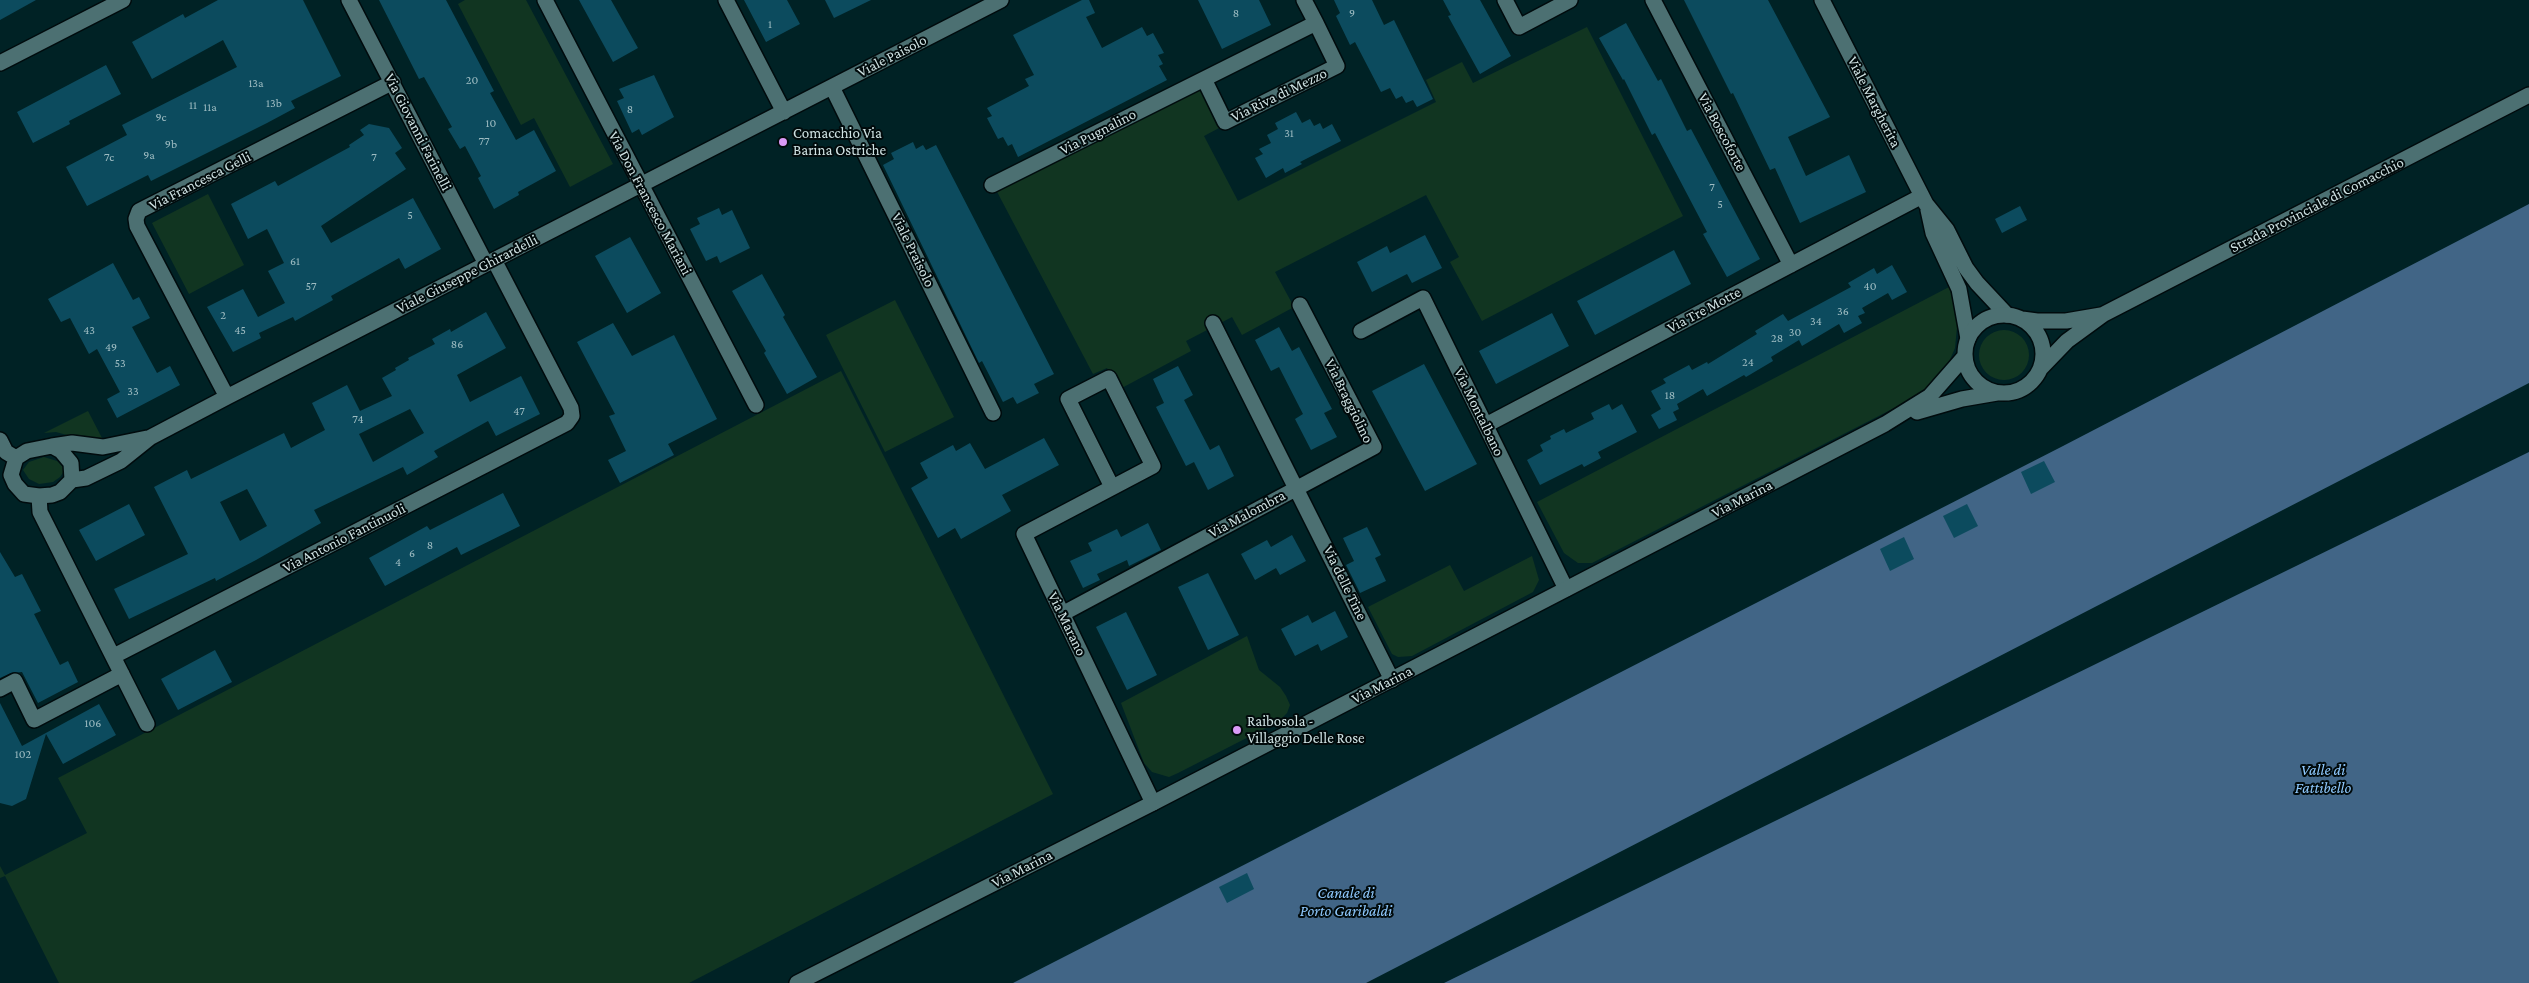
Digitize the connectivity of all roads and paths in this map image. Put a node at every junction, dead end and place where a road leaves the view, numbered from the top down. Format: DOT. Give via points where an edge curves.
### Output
graph roads {
  1 [pos="123,0"];
  2 [pos="349,0"];
  3 [pos="545,0"];
  4 [pos="726,0"];
  5 [pos="1001,0"];
  6 [pos="1304,0"];
  7 [pos="1505,0"];
  8 [pos="1570,0"];
  9 [pos="1653,0"];
  10 [pos="1822,0"];
  11 [pos="1316,23"];
  12 [pos="0,63"];
  13 [pos="1204,79"];
  14 [pos="393,82"];
  15 [pos="832,87"];
  16 [pos="2529,96"];
  17 [pos="784,112"];
  18 [pos="641,185"];
  19 [pos="992,185"];
  20 [pos="1924,200"];
  21 [pos="490,262"];
  22 [pos="1791,264"];
  23 [pos="1300,305"];
  24 [pos="2104,314"];
  25 [pos="2013,316"];
  26 [pos="1213,324"];
  27 [pos="1361,330"];
  28 [pos="1968,339"];
  29 [pos="1965,356"];
  30 [pos="2040,369"];
  31 [pos="1997,393"];
  32 [pos="227,397"];
  33 [pos="756,406"];
  34 [pos="993,413"];
  35 [pos="572,416"];
  36 [pos="1885,424"];
  37 [pos="1486,425"];
  38 [pos="151,437"];
  39 [pos="0,440"];
  40 [pos="52,446"];
  41 [pos="16,458"];
  42 [pos="6,476"];
  43 [pos="72,480"];
  44 [pos="1112,487"];
  45 [pos="1297,487"];
  46 [pos="38,496"];
  47 [pos="1566,589"];
  48 [pos="1062,614"];
  49 [pos="114,656"];
  50 [pos="122,674"];
  51 [pos="1392,680"];
  52 [pos="0,689"];
  53 [pos="147,724"];
  54 [pos="1153,803"];
  55 [pos="797,983"];
  1 -- 12 [label="street"];
  2 -- 14 [label="street, Via Giovanni Farinelli"];
  3 -- 18 [label="street, Via Don Francesco Mariani"];
  4 -- 17 [label="street"];
  5 -- 15 [label="street, Viale Paisolo"];
  6 -- 11 [label="street, Via Riva di Mezzo"];
  7 -- 8 [label="street" via="1518,26"];
  9 -- 22 [label="street, Via Boscoforte"];
  10 -- 20 [label="street, Viale Margherita"];
  11 -- 13 [label="street"];
  11 -- 13 [label="street, Via Riva di Mezzo" via="1337,66 1225,122"];
  13 -- 19 [label="street, Via Pugnalino"];
  14 -- 21 [label="street, Via Giovanni Farinelli"];
  14 -- 32 [label="street, Via Francesca Gelli" via="139,211 137,226"];
  15 -- 17 [label="street, Viale Paisolo"];
  15 -- 34 [label="street, Viale Praisolo"];
  16 -- 24 [label="street, Strada Provinciale di Comacchio"];
  17 -- 18 [label="street, Viale Giuseppe Ghirardelli"];
  18 -- 21 [label="street, Viale Giuseppe Ghirardelli"];
  18 -- 33 [label="street, Via Don Francesco Mariani"];
  20 -- 22 [label="street, Via Tre Motte"];
  20 -- 25 [label="street, Viale Margherita" via="1947,230 1977,283"];
  20 -- 28 [label="street, Viale Margherita" via="1933,233 1959,289"];
  21 -- 32 [label="street, Viale Giuseppe Ghirardelli"];
  21 -- 35 [label="street, Via Giovanni Farinelli" via="571,408"];
  22 -- 37 [label="street, Via Tre Motte"];
  23 -- 45 [label="street, Via Braggiolino" via="1374,447"];
  24 -- 25 [label="street, Strada Provinciale di Comacchio" via="2037,322"];
  24 -- 30 [label="street, Strada Provinciale di Comacchio" via="2068,341"];
  25 -- 28 [label="street" via="1984,320"];
  25 -- 30 [label="street" via="2030,325 2039,338 2043,353"];
  26 -- 45 [label="street, Via Malombra"];
  27 -- 37 [label="street, Via Montalbano" via="1423,298"];
  28 -- 29 [label="street"];
  29 -- 31 [label="street" via="1974,380"];
  29 -- 36 [label="street, Via Marina" via="1930,396"];
  30 -- 31 [label="street" via="2023,389"];
  31 -- 36 [label="street, Via Marina" via="1935,406"];
  32 -- 38 [label="street, Viale Giuseppe Ghirardelli"];
  35 -- 49 [label="street, Via Antonio Fantinuoli" via="567,423"];
  36 -- 47 [label="street, Via Marina"];
  37 -- 47 [label="street, Via Montalbano"];
  38 -- 40 [label="street, Viale Giuseppe Ghirardelli" via="103,447 72,443"];
  38 -- 43 [label="street, Viale Giuseppe Ghirardelli" via="121,461 86,478"];
  39 -- 41 [label="street" via="6,452"];
  40 -- 41 [label="street" via="27,451"];
  40 -- 43 [label="street" via="71,463"];
  41 -- 42 [label="street"];
  42 -- 46 [label="street" via="24,494"];
  43 -- 46 [label="street" via="60,492"];
  44 -- 44 [label="street" via="1153,466 1109,378 1068,398"];
  44 -- 48 [label="street, Via Marano" via="1024,534"];
  45 -- 48 [label="street, Via Malombra"];
  45 -- 51 [label="street, Via delle Tine"];
  46 -- 49 [label="street" via="40,512"];
  47 -- 51 [label="street, Via Marina"];
  48 -- 54 [label="street, Via Marano"];
  49 -- 50 [label="street"];
  50 -- 52 [label="street" via="34,720 15,681"];
  50 -- 53 [label="street"];
  51 -- 54 [label="street, Via Marina"];
  54 -- 55 [label="street, Via Marina"];
}
